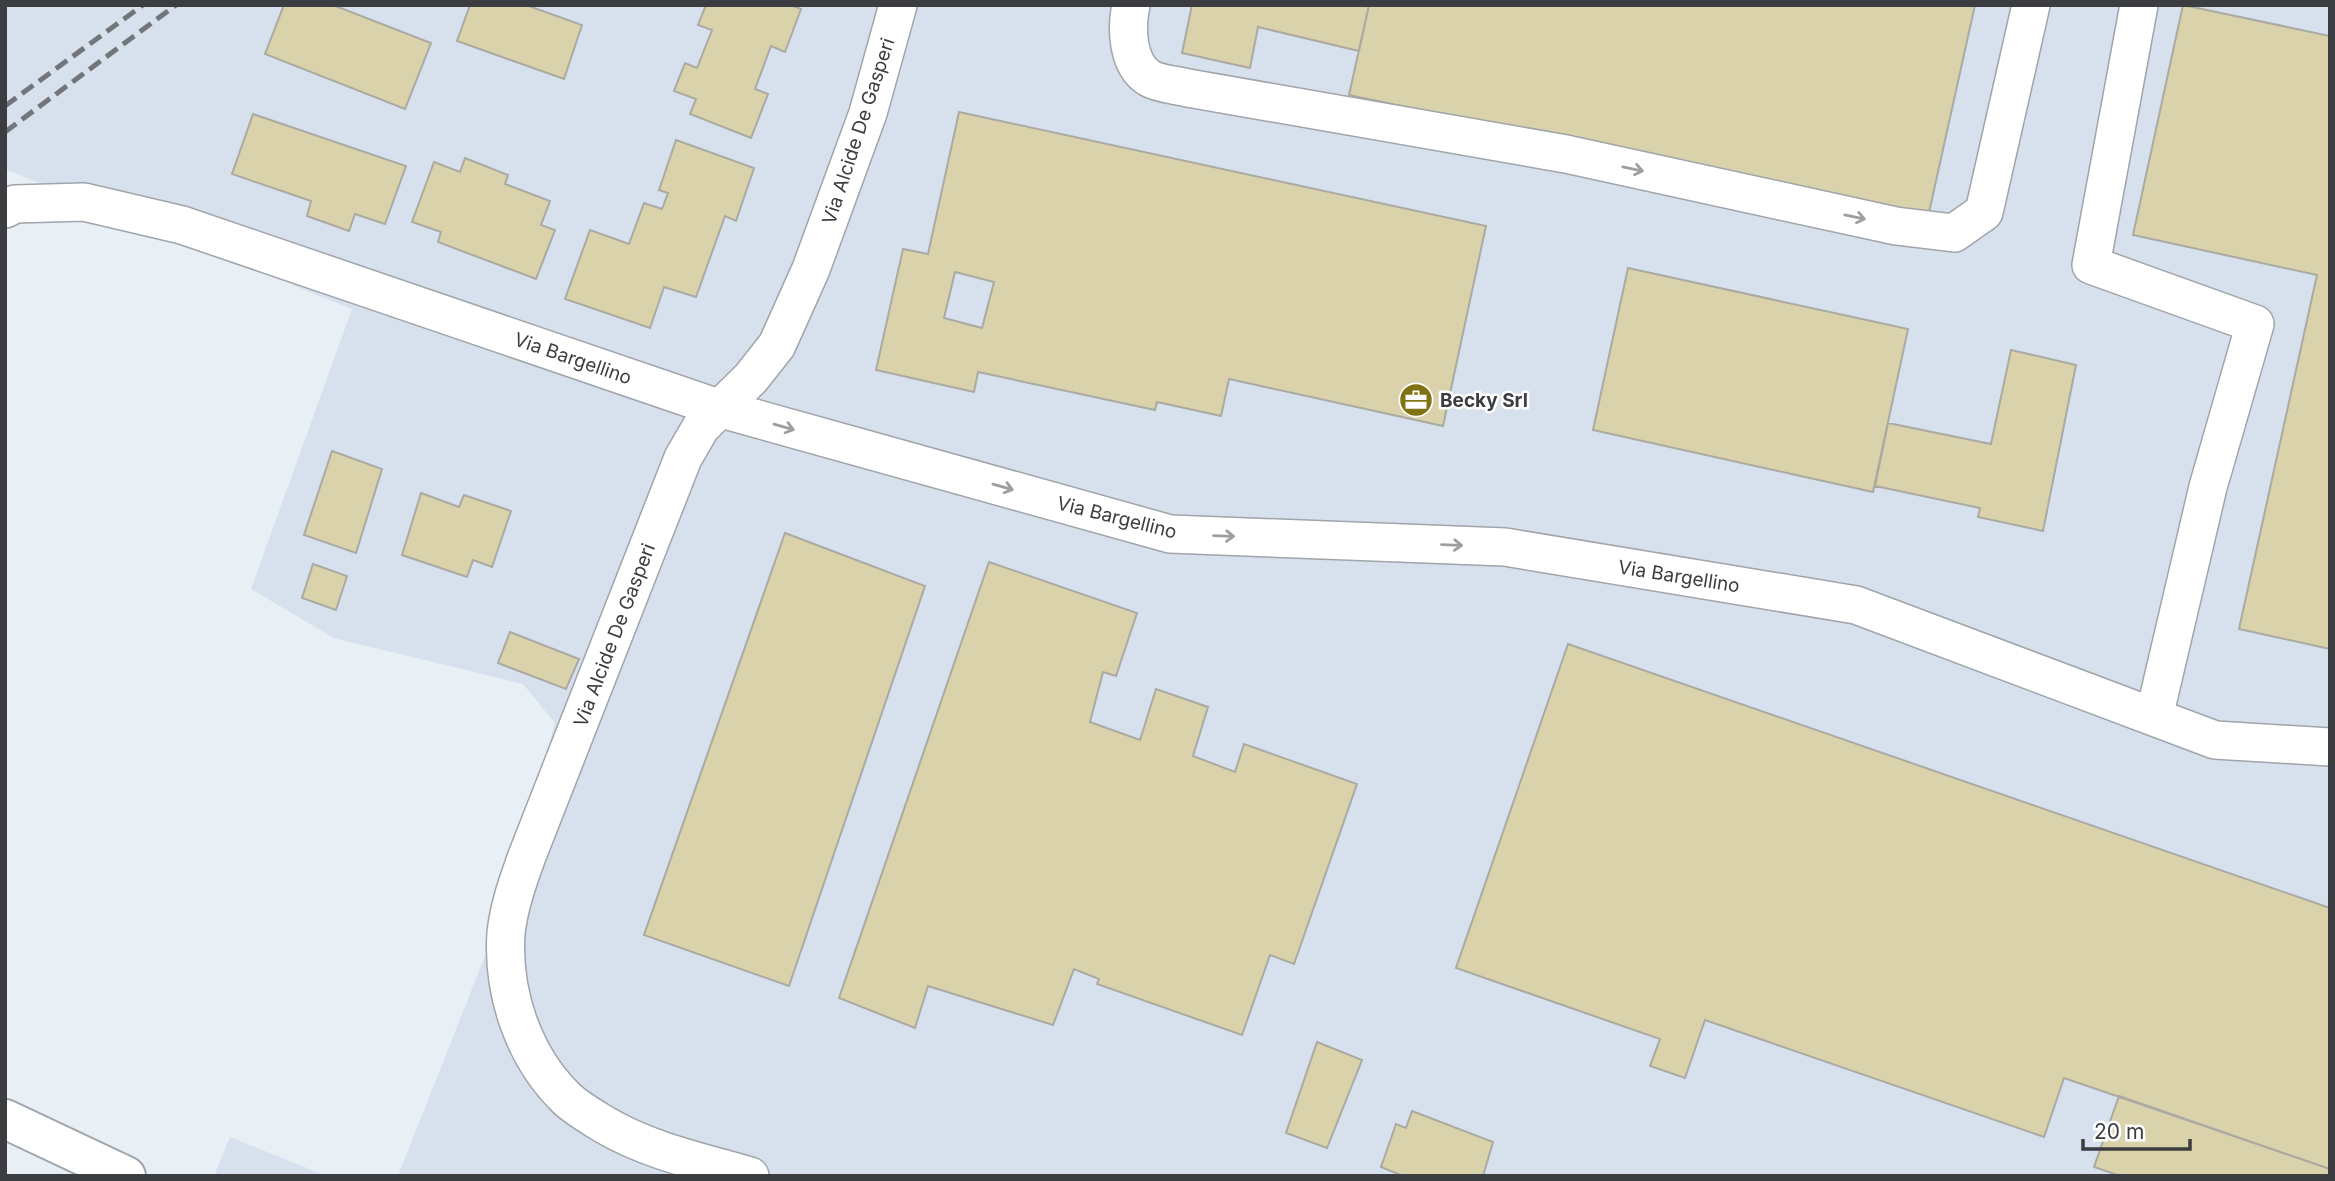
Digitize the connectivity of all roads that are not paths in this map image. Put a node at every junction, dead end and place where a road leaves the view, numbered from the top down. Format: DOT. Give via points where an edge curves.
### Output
graph roads {
  1 [pos="898,5"];
  2 [pos="1131,5"];
  3 [pos="2031,5"];
  4 [pos="2139,5"];
  5 [pos="5,209"];
  6 [pos="718,408"];
  7 [pos="2154,717"];
  8 [pos="2330,747"];
  9 [pos="5,1119"];
  10 [pos="126,1176"];
  11 [pos="750,1176"];
  1 -- 6 [label="street, Via Alcide De Gasperi" via="868,113 811,269 777,345 751,378"];
  2 -- 3 [label="street, one-way" via="1128,21 1133,59 1149,78 1566,154 1896,226 1954,233 1984,212"];
  4 -- 7 [label="street" via="2091,265 2255,324 2208,488"];
  5 -- 6 [label="street, Via Bargellino" via="15,204 84,202 182,225"];
  6 -- 7 [label="street, Via Bargellino, one-way" via="1170,534 1505,547 1856,605"];
  6 -- 11 [label="street, Via Alcide De Gasperi" via="683,458 513,894 506,933 508,980 517,1023 539,1065 566,1099 632,1138"];
  7 -- 8 [label="street, Via Bargellino" via="2215,740"];
  9 -- 10 [label="main road"];
}
